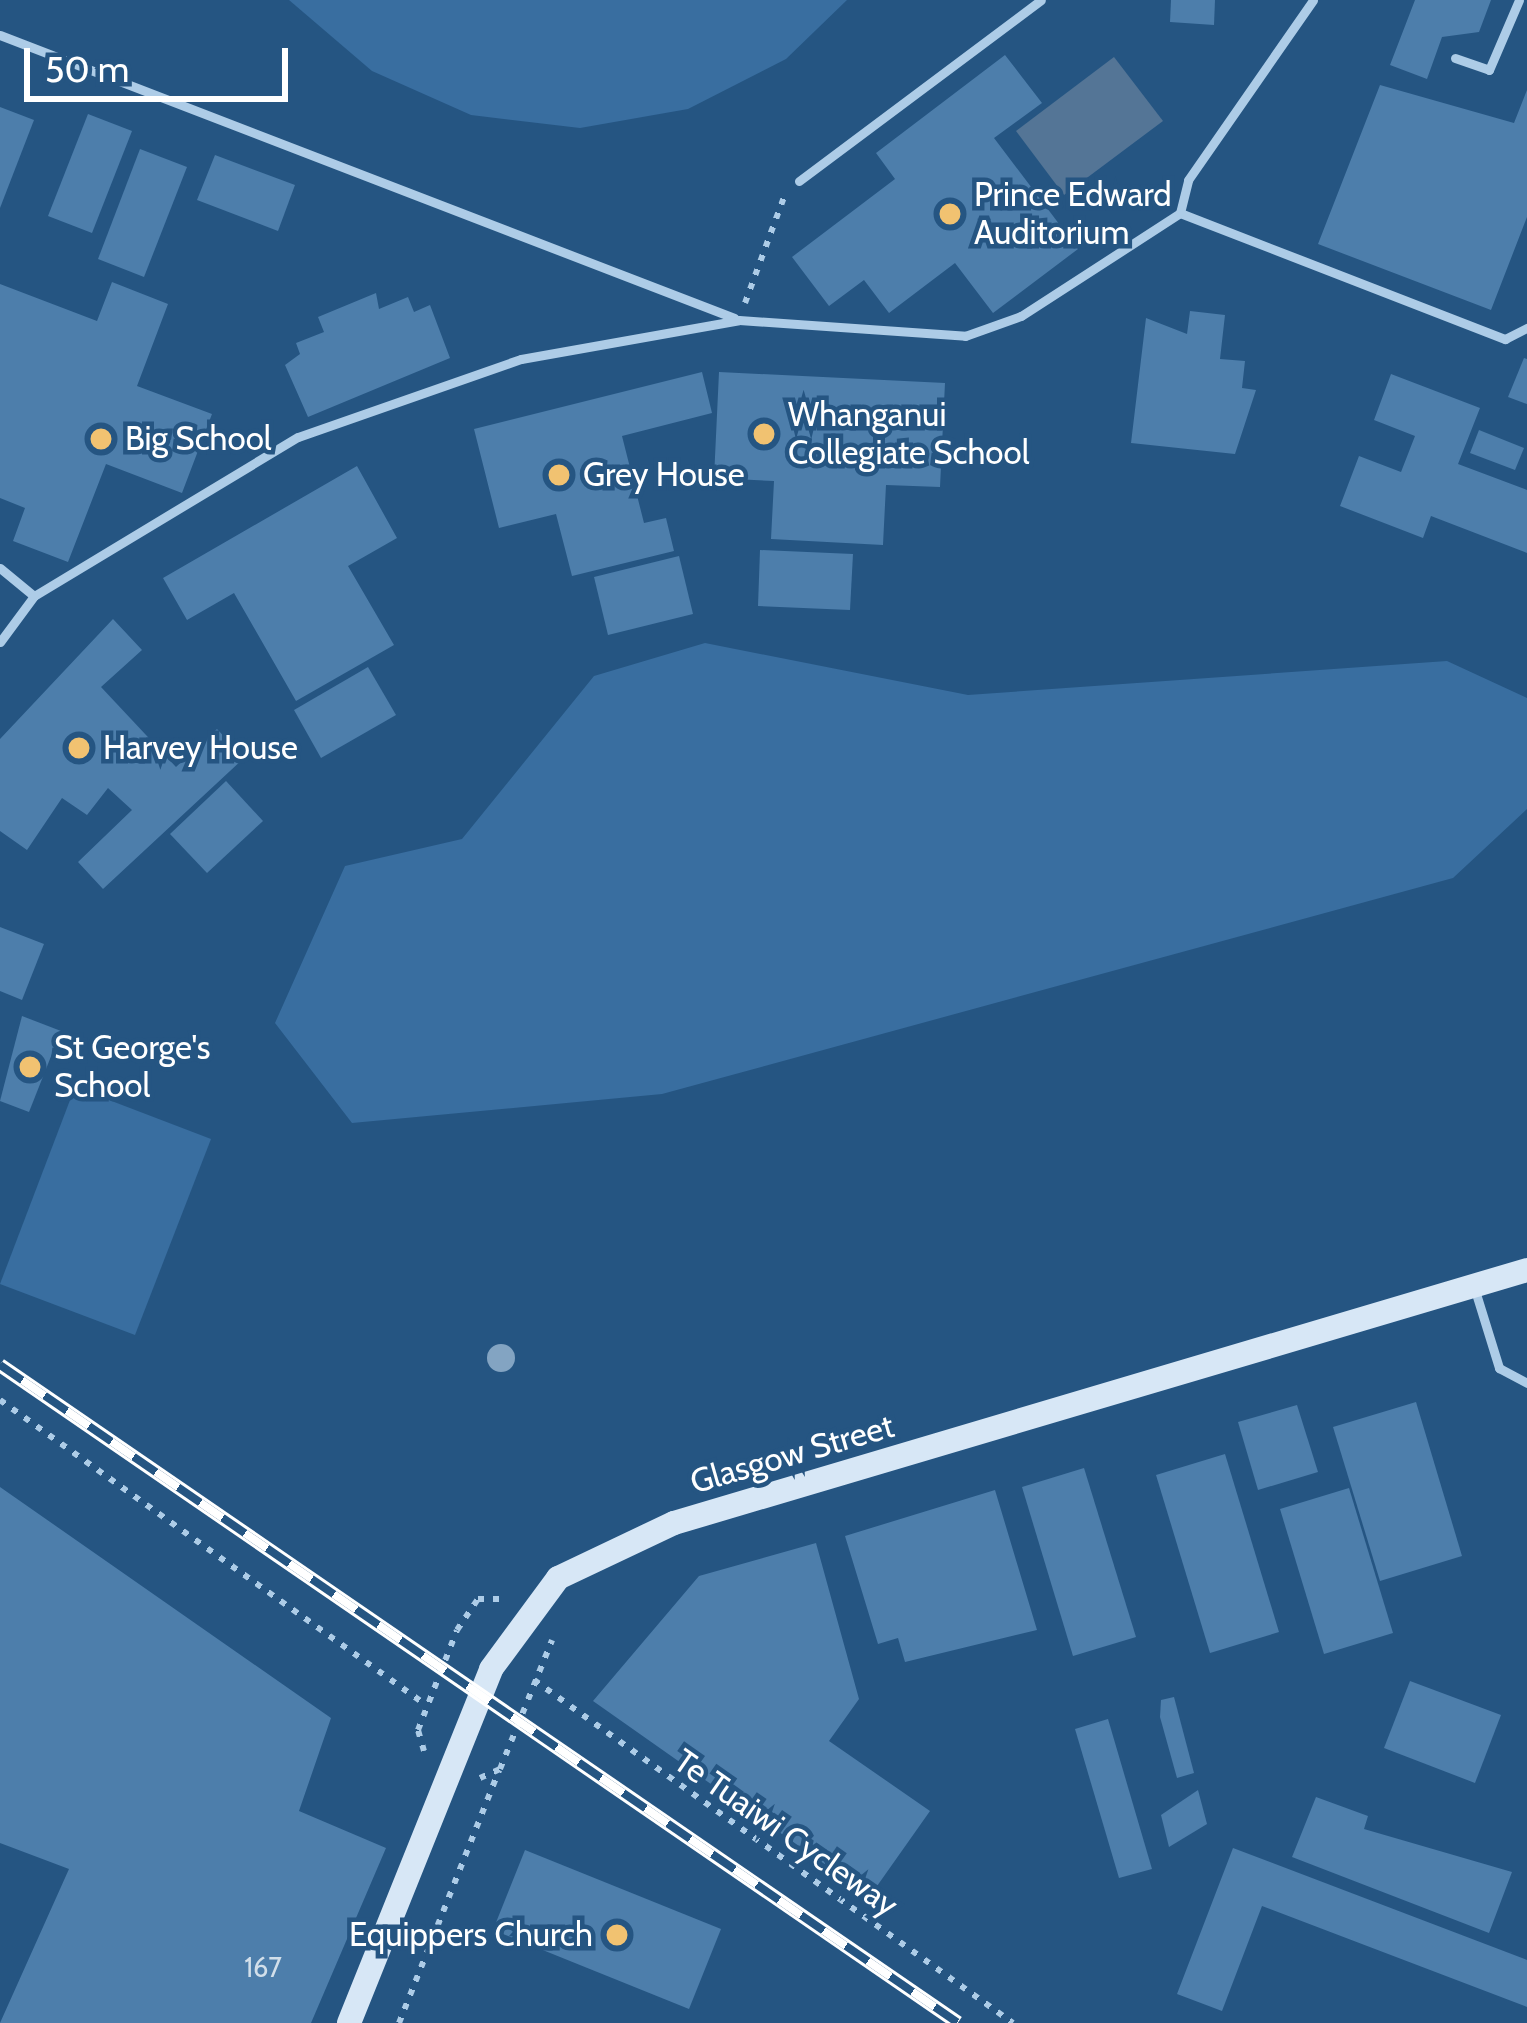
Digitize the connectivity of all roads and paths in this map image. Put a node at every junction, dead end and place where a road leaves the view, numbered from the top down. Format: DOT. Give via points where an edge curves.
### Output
graph roads {
  1 [pos="1041,0"];
  2 [pos="1313,0"];
  3 [pos="1519,0"];
  4 [pos="0,35"];
  5 [pos="1455,58"];
  6 [pos="799,181"];
  7 [pos="1180,213"];
  8 [pos="740,320"];
  9 [pos="1527,328"];
  10 [pos="0,568"];
  11 [pos="34,596"];
  12 [pos="0,642"];
  13 [pos="1527,1270"];
  14 [pos="1474,1287"];
  15 [pos="1527,1383"];
  16 [pos="0,1400"];
  17 [pos="487,1599"];
  18 [pos="562,1621"];
  19 [pos="534,1680"];
  20 [pos="427,1706"];
  21 [pos="422,1745"];
  22 [pos="500,1769"];
  23 [pos="488,1774"];
  24 [pos="350,2023"];
  25 [pos="399,2023"];
  26 [pos="1013,2023"];
  1 -- 6 [label="lane"];
  2 -- 7 [label="lane" via="1188,180"];
  3 -- 5 [label="lane" via="1489,70"];
  4 -- 8 [label="lane"];
  6 -- 8 [label="path"];
  7 -- 8 [label="lane" via="1022,316 964,335"];
  7 -- 9 [label="lane" via="1505,339"];
  8 -- 11 [label="lane" via="521,359 298,437"];
  10 -- 11 [label="lane"];
  11 -- 12 [label="lane"];
  13 -- 14 [label="main road, Glasgow Street"];
  14 -- 15 [label="lane" via="1499,1368"];
  14 -- 24 [label="main road, Glasgow Street" via="674,1523 558,1578 491,1669"];
  16 -- 20 [label="path"];
  17 -- 20 [label="path"];
  18 -- 19 [label="path"];
  19 -- 22 [label="path"];
  19 -- 26 [label="path, Te Tuaiwi Cycleway"];
  20 -- 21 [label="path"];
  22 -- 23 [label="path"];
  22 -- 25 [label="path"];
}
